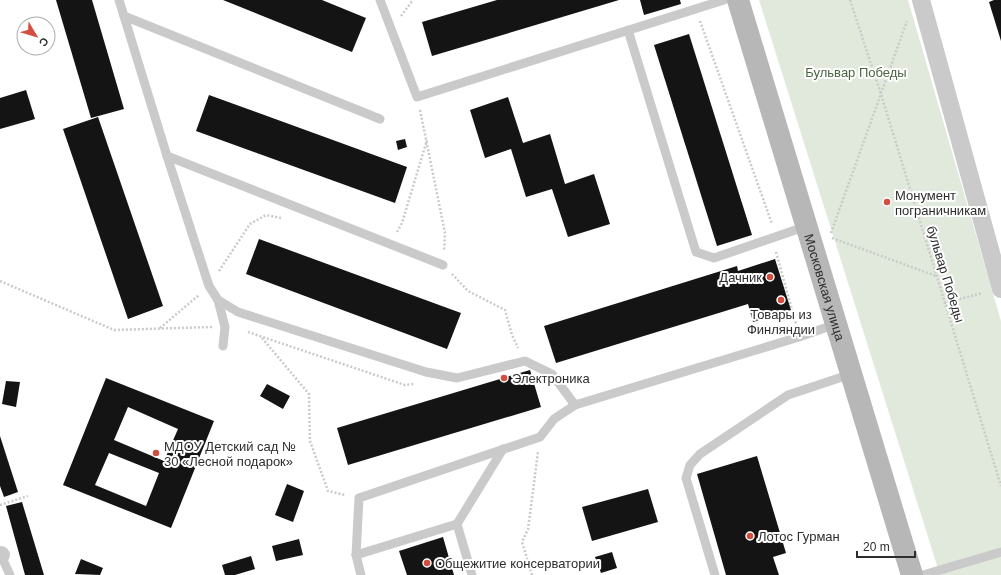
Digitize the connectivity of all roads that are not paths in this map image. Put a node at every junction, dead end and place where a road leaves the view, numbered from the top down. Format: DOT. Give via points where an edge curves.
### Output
graph roads {
  1 [pos="119,0"];
  2 [pos="380,0"];
  3 [pos="724,0"];
  4 [pos="738,0"];
  5 [pos="920,0"];
  6 [pos="124,16"];
  7 [pos="628,30"];
  8 [pos="380,119"];
  9 [pos="167,156"];
  10 [pos="807,226"];
  11 [pos="443,266"];
  12 [pos="995,290"];
  13 [pos="218,300"];
  14 [pos="836,324"];
  15 [pos="223,346"];
  16 [pos="851,374"];
  17 [pos="575,405"];
  18 [pos="503,450"];
  19 [pos="457,524"];
  20 [pos="1001,552"];
  21 [pos="0,555"];
  22 [pos="356,555"];
  23 [pos="10,575"];
  24 [pos="361,575"];
  25 [pos="472,575"];
  26 [pos="715,575"];
  27 [pos="912,575"];
  28 [pos="923,575"];
  1 -- 6 [label="lane"];
  2 -- 7 [label="lane" via="417,97"];
  3 -- 7 [label="lane"];
  4 -- 10 [label="street, Московская улица"];
  5 -- 12 [label="street"];
  6 -- 8 [label="lane"];
  6 -- 9 [label="lane"];
  7 -- 10 [label="lane" via="696,252 714,258"];
  9 -- 11 [label="lane"];
  9 -- 13 [label="lane" via="209,286"];
  10 -- 14 [label="street, Московская улица"];
  13 -- 15 [label="lane" via="225,327"];
  13 -- 17 [label="lane" via="238,312 426,372 457,378 525,361 552,374"];
  14 -- 16 [label="street, Московская улица"];
  14 -- 17 [label="lane"];
  16 -- 26 [label="lane" via="788,395 700,454 690,465 686,478"];
  16 -- 27 [label="street, Московская улица"];
  17 -- 18 [label="lane" via="554,419 540,436"];
  18 -- 19 [label="lane"];
  18 -- 22 [label="lane" via="359,498"];
  19 -- 22 [label="lane"];
  19 -- 25 [label="lane"];
  20 -- 28 [label="lane"];
  21 -- 23 [label="lane"];
  22 -- 24 [label="lane"];
}
